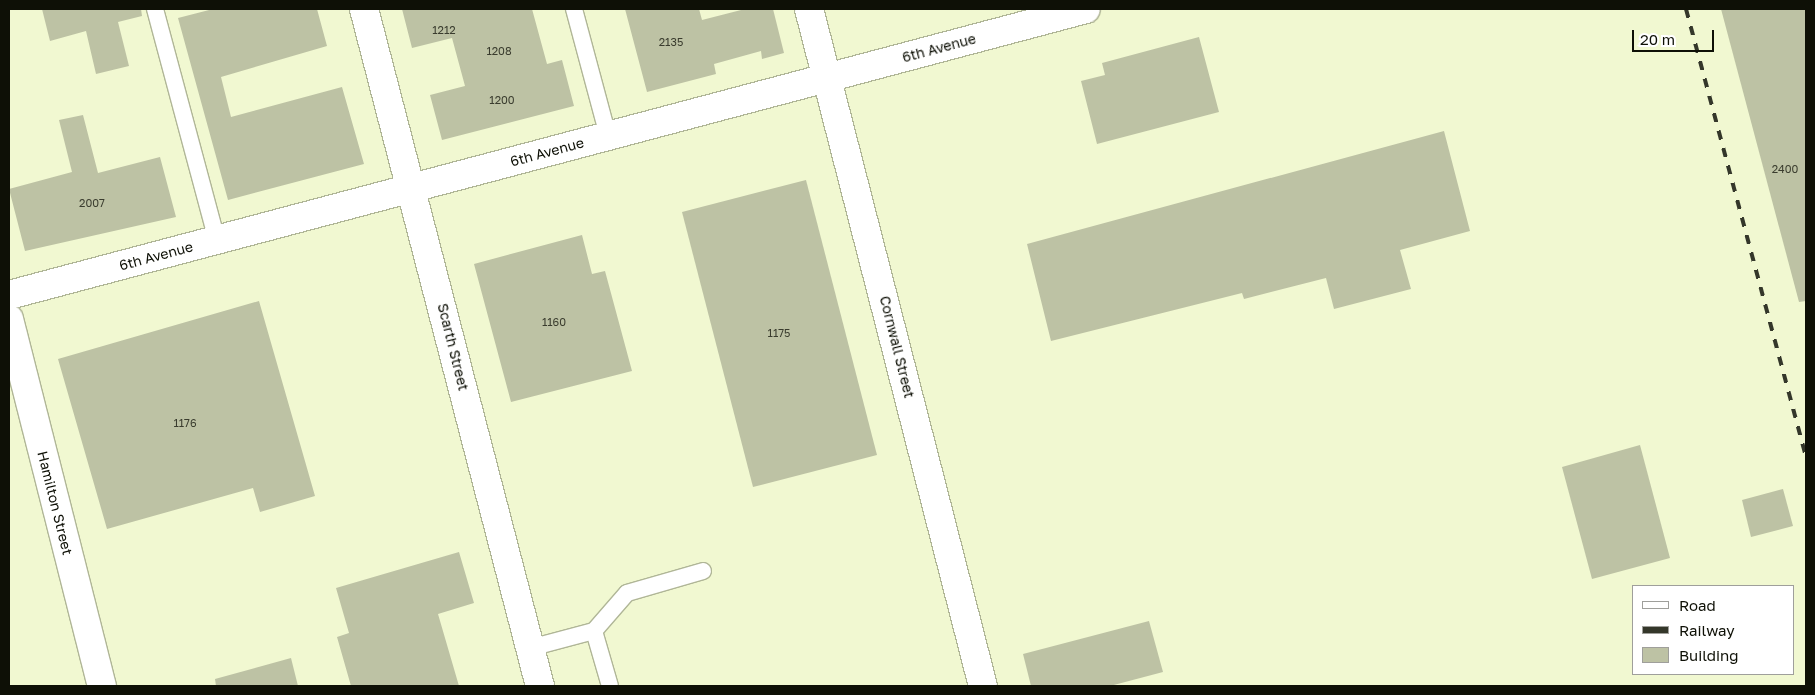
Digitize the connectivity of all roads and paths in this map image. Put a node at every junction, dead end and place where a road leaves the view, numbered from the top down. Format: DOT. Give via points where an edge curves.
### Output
graph roads {
  1 [pos="154,9"];
  2 [pos="364,9"];
  3 [pos="574,9"];
  4 [pos="809,9"];
  5 [pos="1086,9"];
  6 [pos="1031,16"];
  7 [pos="828,78"];
  8 [pos="608,136"];
  9 [pos="412,188"];
  10 [pos="217,240"];
  11 [pos="9,295"];
  12 [pos="9,319"];
  13 [pos="703,571"];
  14 [pos="594,631"];
  15 [pos="530,648"];
  16 [pos="102,686"];
  17 [pos="540,686"];
  18 [pos="610,686"];
  19 [pos="983,686"];
  1 -- 10 [label="lane"];
  2 -- 9 [label="street, Scarth Street"];
  3 -- 8 [label="lane"];
  4 -- 7 [label="street, Cornwall Street"];
  5 -- 6 [label="street, 6th Avenue"];
  6 -- 7 [label="street, 6th Avenue"];
  7 -- 8 [label="street, 6th Avenue"];
  7 -- 19 [label="street, Cornwall Street"];
  8 -- 9 [label="street, 6th Avenue"];
  9 -- 10 [label="street, 6th Avenue"];
  9 -- 15 [label="street, Scarth Street"];
  10 -- 11 [label="street, 6th Avenue"];
  12 -- 16 [label="street, Hamilton Street"];
  13 -- 14 [label="lane" via="627,593"];
  14 -- 15 [label="lane"];
  14 -- 18 [label="lane"];
  15 -- 17 [label="street, Scarth Street"];
}
